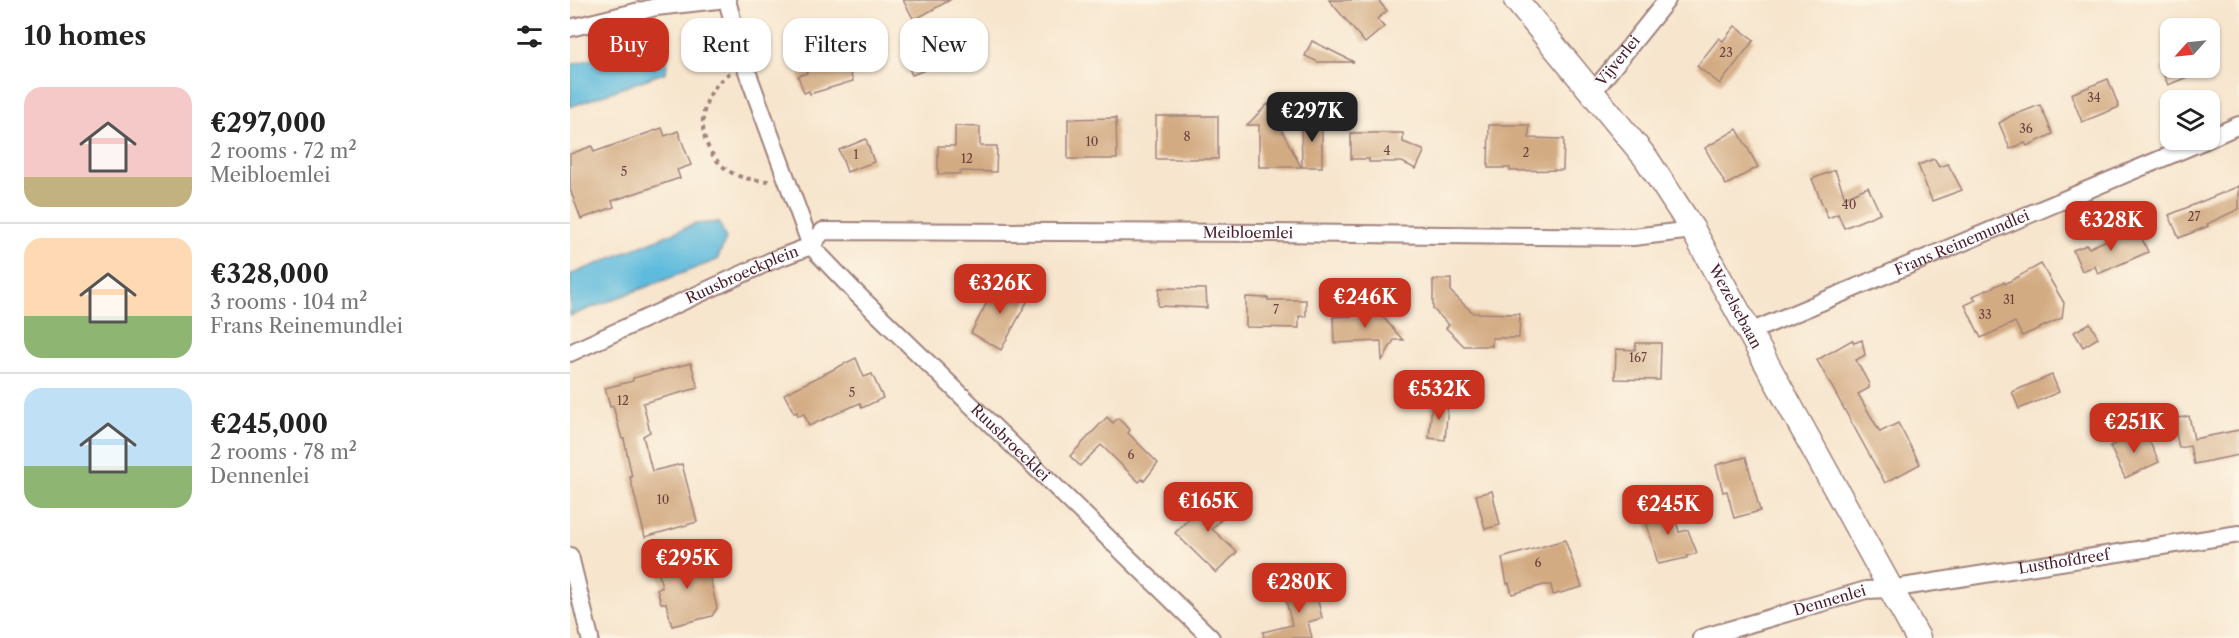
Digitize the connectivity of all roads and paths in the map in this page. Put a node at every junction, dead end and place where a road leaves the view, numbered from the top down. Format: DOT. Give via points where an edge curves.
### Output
graph roads {
  1 [pos="718,0"];
  2 [pos="727,0"];
  3 [pos="1516,0"];
  4 [pos="1667,0"];
  5 [pos="732,18"];
  6 [pos="570,28"];
  7 [pos="732,72"];
  8 [pos="747,72"];
  9 [pos="1593,93"];
  10 [pos="2239,125"];
  11 [pos="2220,134"];
  12 [pos="2182,150"];
  13 [pos="788,179"];
  14 [pos="1693,230"];
  15 [pos="811,246"];
  16 [pos="1750,333"];
  17 [pos="570,353"];
  18 [pos="2239,534"];
  19 [pos="570,556"];
  20 [pos="1890,589"];
  21 [pos="590,638"];
  22 [pos="1211,638"];
  23 [pos="1701,638"];
  24 [pos="1918,638"];
  1 -- 6 [label="street" via="656,7"];
  2 -- 5 [label="street, Ruusbroeckplein"];
  3 -- 9 [label="street, Wezelsebaan"];
  4 -- 9 [label="street, Vijverlei"];
  7 -- 13 [label="path" via="713,87 704,104 706,143 715,160 730,173 768,182"];
  8 -- 13 [label="street, Ruusbroeckplein"];
  9 -- 14 [label="street, Wezelsebaan" via="1646,158"];
  10 -- 11 [label="street, Frans Reinemundlei"];
  12 -- 16 [label="street, Frans Reinemundlei"];
  13 -- 15 [label="street, Ruusbroeckplein"];
  14 -- 15 [label="street, Meibloemlei" via="1633,237 824,231"];
  14 -- 16 [label="street, Wezelsebaan"];
  15 -- 17 [label="street, Ruusbroeckplein"];
  15 -- 22 [label="street, Ruusbroecklei"];
  16 -- 20 [label="street, Wezelsebaan"];
  18 -- 20 [label="street, Lusthofdreef"];
  19 -- 21 [label="street"];
  20 -- 23 [label="street, Dennenlei" via="1866,590"];
  20 -- 24 [label="street, Wezelsebaan"];
}
